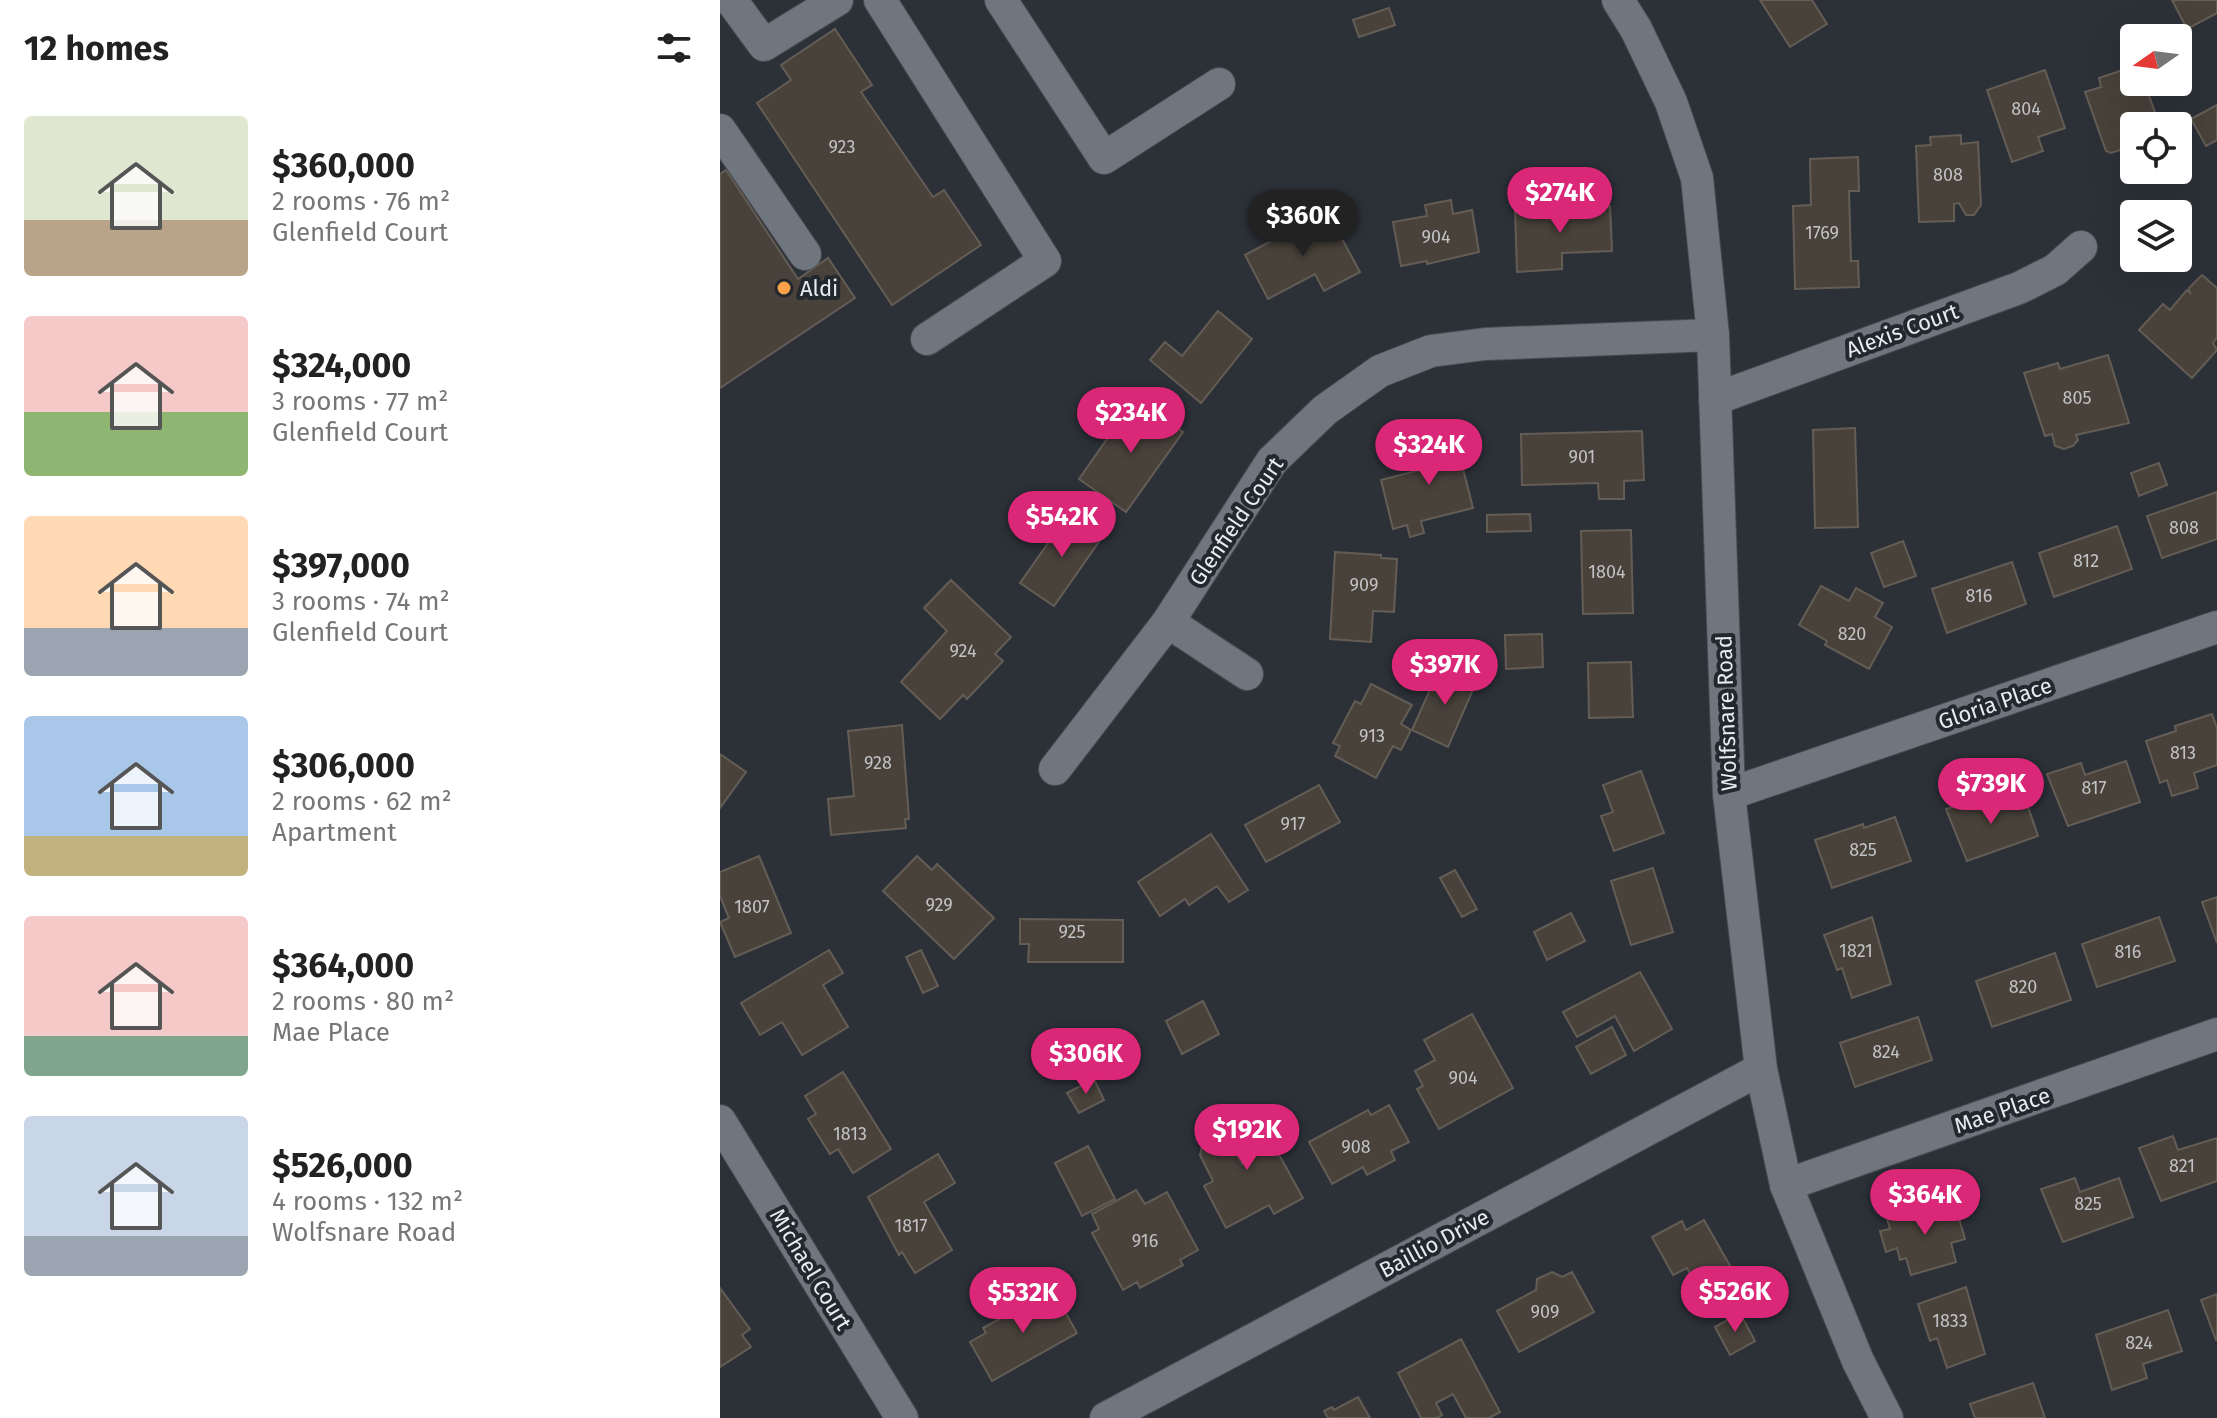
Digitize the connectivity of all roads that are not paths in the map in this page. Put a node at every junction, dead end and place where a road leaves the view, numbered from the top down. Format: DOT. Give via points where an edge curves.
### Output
graph roads {
  1 [pos="731,0"];
  2 [pos="837,0"];
  3 [pos="880,0"];
  4 [pos="1001,0"];
  5 [pos="1618,0"];
  6 [pos="1219,84"];
  7 [pos="720,130"];
  8 [pos="2081,247"];
  9 [pos="805,254"];
  10 [pos="1713,335"];
  11 [pos="927,339"];
  12 [pos="1715,399"];
  13 [pos="1168,622"];
  14 [pos="2217,627"];
  15 [pos="1247,674"];
  16 [pos="1055,769"];
  17 [pos="1729,794"];
  18 [pos="2217,1034"];
  19 [pos="1761,1069"];
  20 [pos="720,1121"];
  21 [pos="1786,1185"];
  22 [pos="902,1418"];
  23 [pos="1106,1418"];
  24 [pos="1887,1418"];
  1 -- 2 [label="street" via="764,45"];
  3 -- 11 [label="street" via="1045,261"];
  4 -- 6 [label="street" via="1104,158"];
  5 -- 10 [label="street, Wolfsnare Road" via="1671,102 1697,178"];
  7 -- 9 [label="street"];
  8 -- 12 [label="street, Alexis Court" via="2055,270 2019,288"];
  10 -- 12 [label="street, Wolfsnare Road"];
  10 -- 13 [label="street, Glenfield Court" via="1485,344 1431,351 1380,371 1325,410 1272,461"];
  12 -- 17 [label="street, Wolfsnare Road"];
  13 -- 15 [label="street"];
  13 -- 16 [label="street, Glenfield Court"];
  14 -- 17 [label="street, Gloria Place"];
  17 -- 19 [label="street, Wolfsnare Road"];
  18 -- 21 [label="street, Mae Place"];
  19 -- 21 [label="street, Wolfsnare Road"];
  19 -- 23 [label="street, Baillio Drive"];
  20 -- 22 [label="street, Michael Court"];
  21 -- 24 [label="street, Wolfsnare Road"];
}
